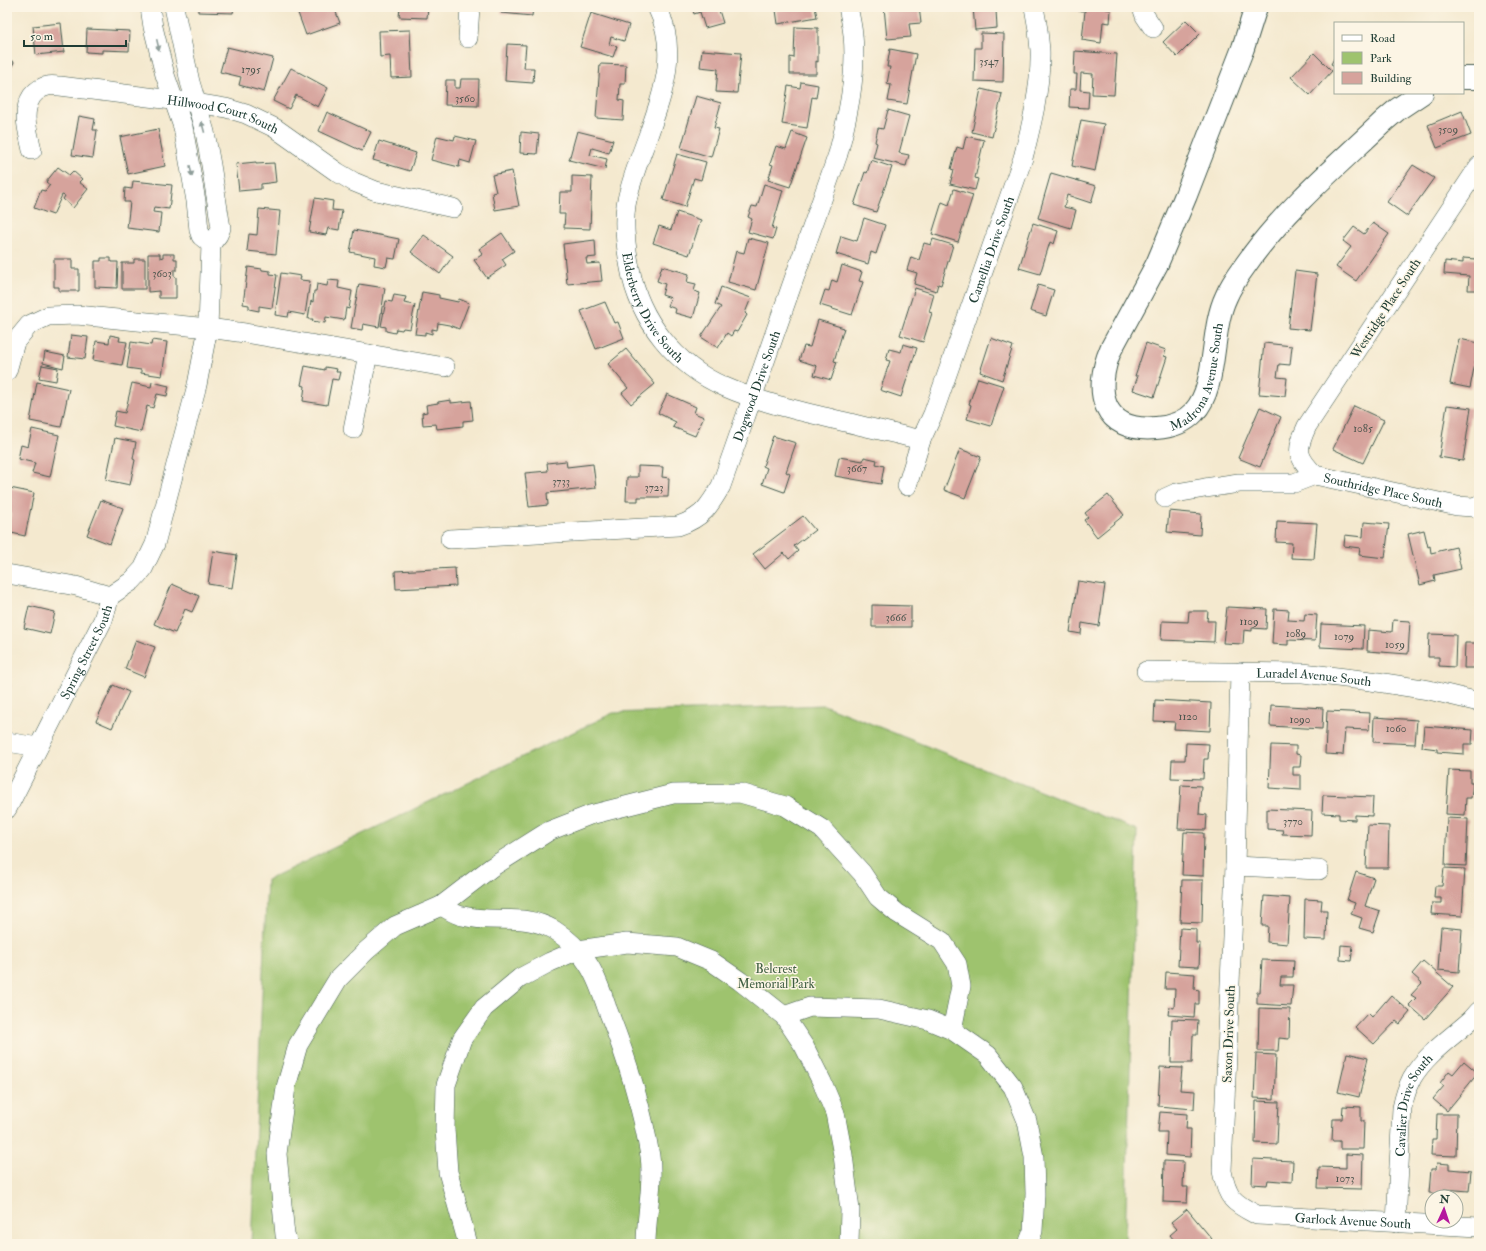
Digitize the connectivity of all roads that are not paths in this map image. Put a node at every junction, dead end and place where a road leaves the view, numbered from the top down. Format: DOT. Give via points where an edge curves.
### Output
graph roads {
  1 [pos="150,7"];
  2 [pos="174,7"];
  3 [pos="470,7"];
  4 [pos="657,7"];
  5 [pos="848,7"];
  6 [pos="1034,7"];
  7 [pos="1142,7"];
  8 [pos="1256,7"];
  9 [pos="1153,28"];
  10 [pos="468,38"];
  11 [pos="1464,78"];
  12 [pos="1479,78"];
  13 [pos="1420,94"];
  14 [pos="173,100"];
  15 [pos="196,103"];
  16 [pos="32,150"];
  17 [pos="1479,166"];
  18 [pos="453,208"];
  19 [pos="210,244"];
  20 [pos="208,328"];
  21 [pos="368,354"];
  22 [pos="445,367"];
  23 [pos="7,371"];
  24 [pos="752,397"];
  25 [pos="353,429"];
  26 [pos="921,440"];
  27 [pos="1299,453"];
  28 [pos="1315,475"];
  29 [pos="907,486"];
  30 [pos="1165,498"];
  31 [pos="1479,505"];
  32 [pos="450,539"];
  33 [pos="7,574"];
  34 [pos="110,596"];
  35 [pos="1146,671"];
  36 [pos="1240,672"];
  37 [pos="1479,702"];
  38 [pos="7,742"];
  39 [pos="38,747"];
  40 [pos="7,808"];
  41 [pos="1235,866"];
  42 [pos="1319,870"];
  43 [pos="441,906"];
  44 [pos="578,950"];
  45 [pos="1479,1011"];
  46 [pos="784,1016"];
  47 [pos="952,1030"];
  48 [pos="1232,1199"];
  49 [pos="1396,1223"];
  50 [pos="1479,1228"];
  51 [pos="288,1244"];
  52 [pos="468,1244"];
  53 [pos="646,1244"];
  54 [pos="849,1244"];
  55 [pos="1028,1244"];
  1 -- 14 [label="street, one-way"];
  2 -- 15 [label="street"];
  3 -- 10 [label="street"];
  4 -- 24 [label="street, Elderberry Drive South" via="666,35 667,72 626,204 625,233 633,286 656,332 676,354 697,371 724,387"];
  5 -- 24 [label="street, Dogwood Drive South" via="853,34 853,80 838,154"];
  6 -- 26 [label="street, Camellia Drive South" via="1040,50 1039,81 1029,135 933,414"];
  7 -- 9 [label="street"];
  8 -- 13 [label="main road, Madrona Avenue South" via="1243,48 1157,264 1105,364 1102,376 1104,401 1116,419 1125,424 1149,429 1162,428 1187,419 1195,411 1209,382 1220,312 1241,271 1296,204 1389,116"];
  11 -- 12 [label="main road"];
  14 -- 15 [label="street, Hillwood Court South"];
  14 -- 16 [label="street, Hillwood Court South" via="47,86 35,92 26,109"];
  14 -- 19 [label="street, one-way" via="183,127 199,230 201,236"];
  15 -- 18 [label="street, Hillwood Court South" via="246,114 275,128 337,172 376,191"];
  19 -- 15 [label="street, one-way" via="221,228 205,132"];
  17 -- 27 [label="street, Westridge Place South" via="1307,426 1300,440"];
  19 -- 20 [label="street, Spring Street South"];
  20 -- 21 [label="street"];
  20 -- 23 [label="street" via="77,315 48,316 29,325 15,342"];
  20 -- 34 [label="street, Spring Street South" via="197,385 149,560 132,581"];
  21 -- 22 [label="street"];
  21 -- 25 [label="street"];
  24 -- 26 [label="street, Elderberry Drive South" via="790,409"];
  24 -- 32 [label="street, Dogwood Drive South" via="721,486 712,502 692,521 678,526"];
  26 -- 29 [label="street, Camellia Drive South"];
  27 -- 28 [label="street, Southridge Place South"];
  28 -- 30 [label="street" via="1294,483 1239,483 1176,493"];
  28 -- 31 [label="street, Southridge Place South" via="1457,506"];
  33 -- 34 [label="street" via="76,586"];
  34 -- 39 [label="street, Spring Street South" via="102,620"];
  35 -- 36 [label="street, Luradel Avenue South"];
  36 -- 37 [label="street, Luradel Avenue South" via="1303,674 1371,681 1429,690"];
  36 -- 41 [label="street, Saxon Drive South"];
  38 -- 39 [label="street"];
  39 -- 40 [label="street, Spring Street South"];
  41 -- 42 [label="street"];
  41 -- 48 [label="street, Saxon Drive South" via="1222,1171 1225,1186"];
  43 -- 44 [label="street" via="461,916 521,919 541,924 555,930"];
  43 -- 47 [label="street" via="492,867 549,831 590,815 673,794 740,793 785,806 822,830 862,873 878,897 897,913 942,941 956,964 961,986"];
  43 -- 51 [label="street" via="395,926 366,951 338,979 298,1045 286,1086 277,1154"];
  44 -- 46 [label="street" via="627,943 677,947 711,961"];
  44 -- 52 [label="street" via="520,978 484,1008 462,1039 446,1085 445,1130 448,1172"];
  44 -- 53 [label="street" via="589,965 600,990 626,1056 638,1102 650,1158"];
  45 -- 49 [label="street, Cavalier Drive South" via="1424,1062 1406,1091 1402,1108"];
  46 -- 47 [label="street" via="810,1007 880,1009 928,1020"];
  46 -- 54 [label="street" via="804,1046 835,1113 850,1210"];
  47 -- 55 [label="street" via="988,1055 1013,1087 1026,1121 1034,1157 1035,1194 1033,1230"];
  48 -- 49 [label="street, Garlock Avenue South" via="1257,1215"];
  49 -- 50 [label="street, Garlock Avenue South"];
}
